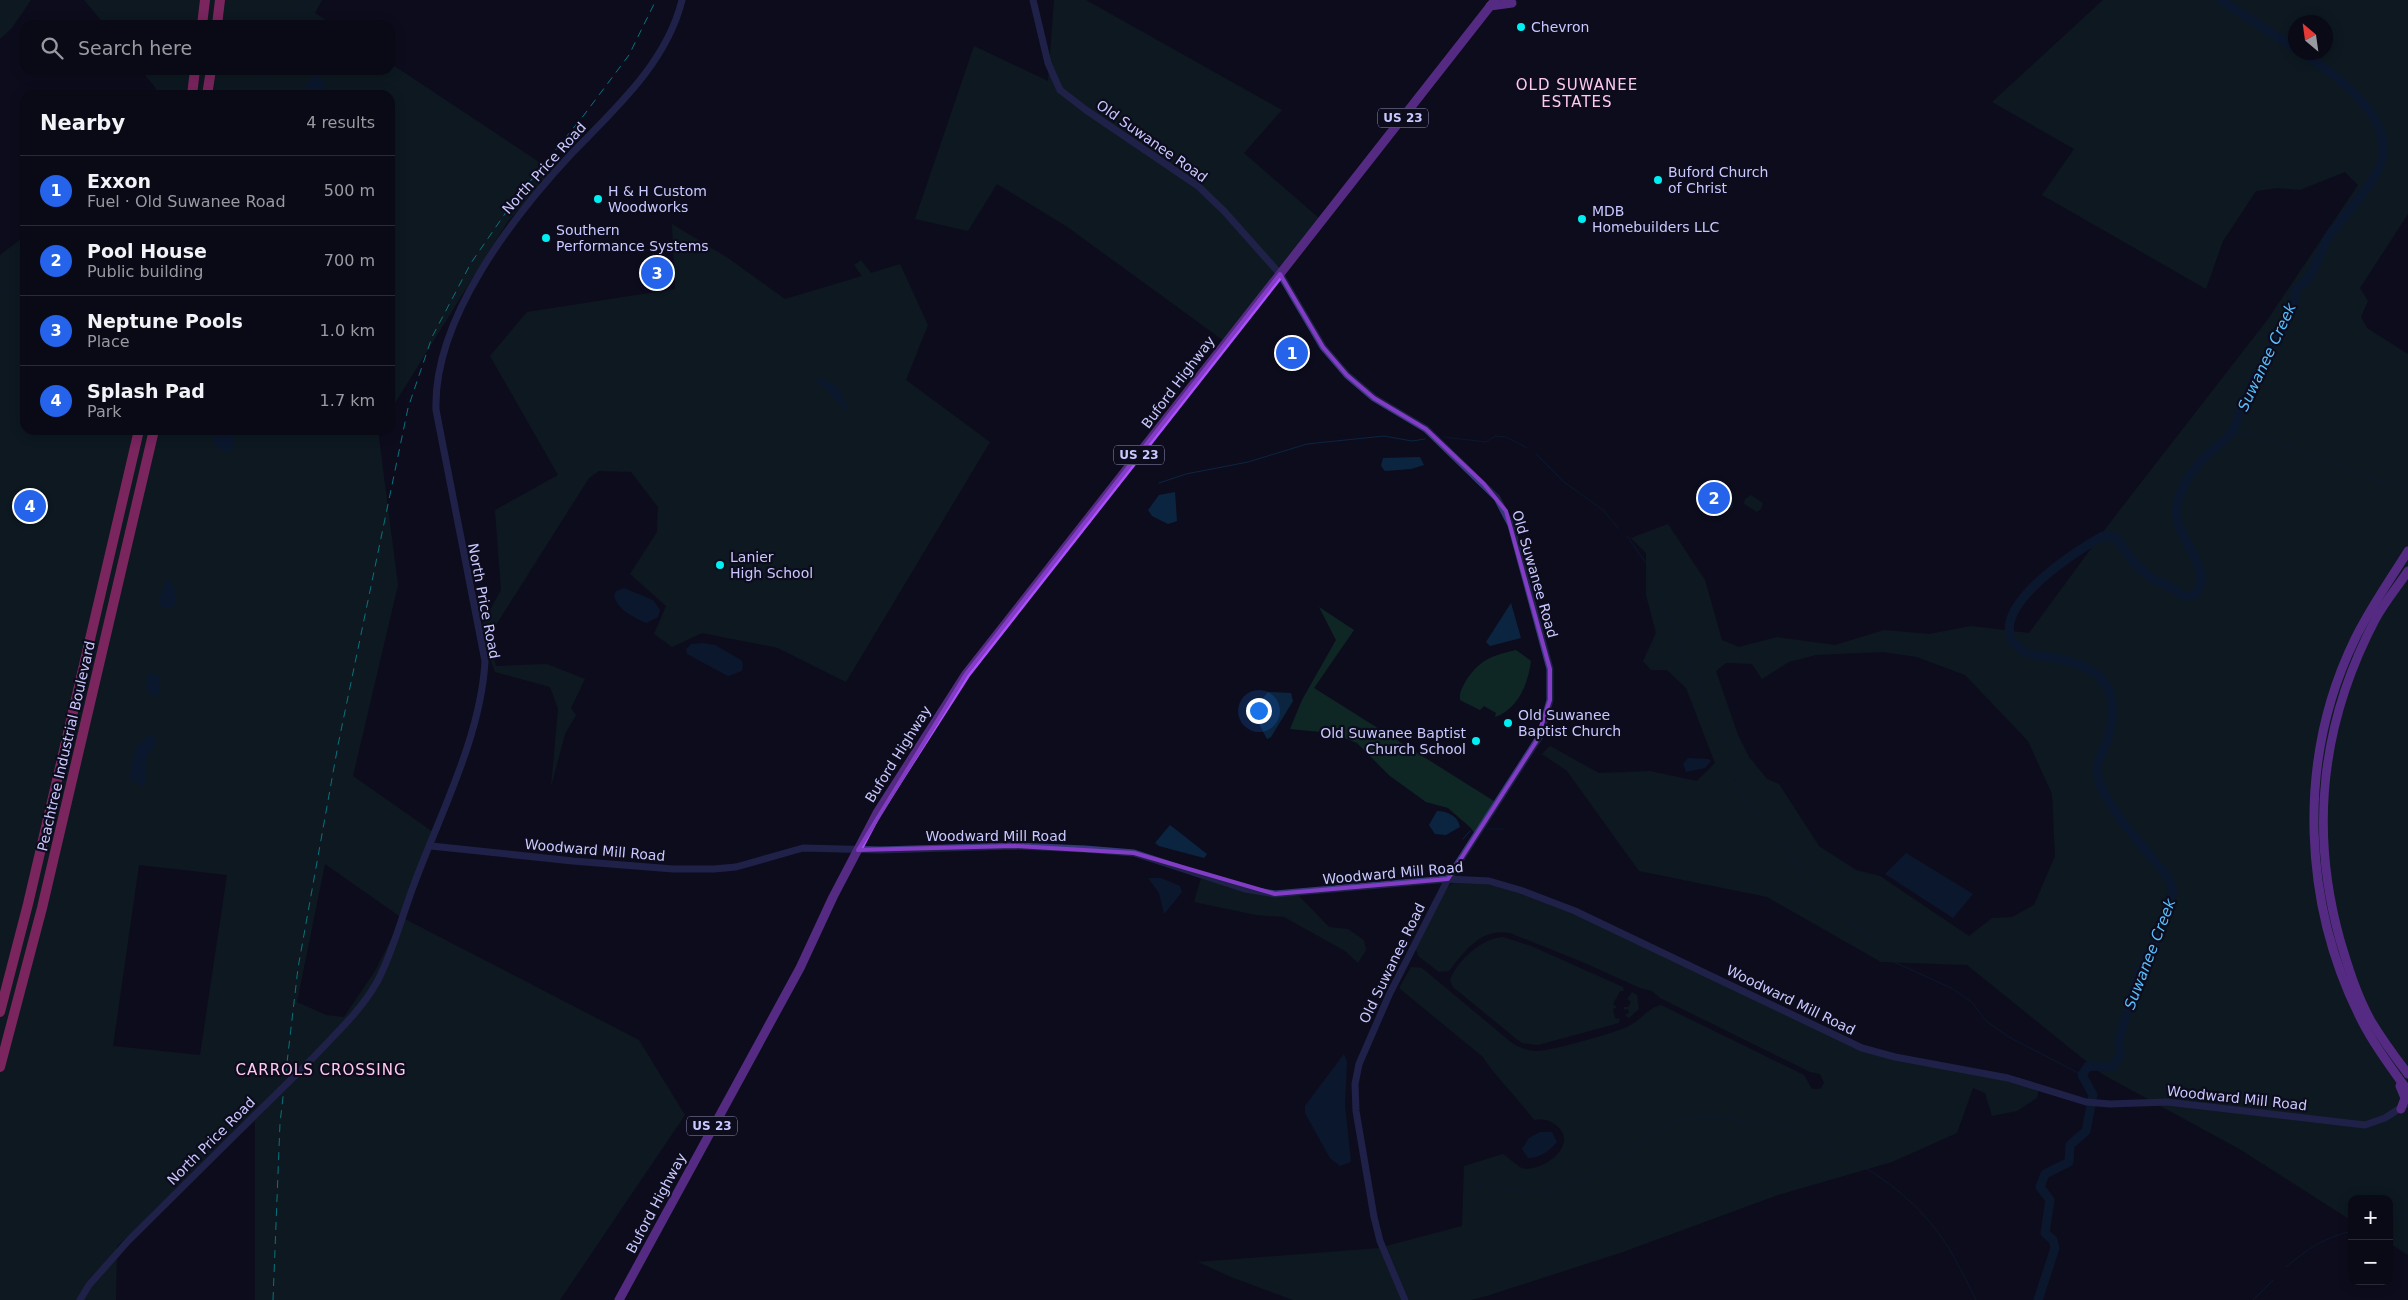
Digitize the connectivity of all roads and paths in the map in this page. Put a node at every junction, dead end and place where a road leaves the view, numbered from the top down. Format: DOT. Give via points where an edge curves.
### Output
graph roads {
  1 [pos="204,0"];
  2 [pos="220,0"];
  3 [pos="682,0"];
  4 [pos="1033,0"];
  5 [pos="1492,3"];
  6 [pos="1512,3"];
  7 [pos="202,20"];
  8 [pos="218,20"];
  9 [pos="194,75"];
  10 [pos="209,75"];
  11 [pos="193,90"];
  12 [pos="208,90"];
  13 [pos="1280,274"];
  14 [pos="138,435"];
  15 [pos="153,435"];
  16 [pos="2408,551"];
  17 [pos="2408,571"];
  18 [pos="430,846"];
  19 [pos="858,850"];
  20 [pos="1448,879"];
  21 [pos="0,1012"];
  22 [pos="2385,1060"];
  23 [pos="0,1067"];
  24 [pos="2408,1074"];
  25 [pos="2408,1091"];
  26 [pos="2406,1107"];
  27 [pos="80,1300"];
  28 [pos="619,1300"];
  29 [pos="1405,1300"];
  1 -- 7 [label="highway"];
  2 -- 8 [label="highway"];
  3 -- 18 [label="street, North Price Road" via="671,32 640,81 511,224 466,300 437,372 438,431 485,661 479,705"];
  4 -- 13 [label="street, Old Suwanee Road" via="1048,63 1060,90 1198,186"];
  5 -- 6 [label="main road"];
  5 -- 13 [label="main road, US 23"];
  9 -- 11 [label="highway"];
  10 -- 12 [label="highway"];
  13 -- 19 [label="main road, Buford Highway / US 23" via="966,674 899,777"];
  13 -- 20 [label="street, Old Suwanee Road" via="1319,340 1347,375 1374,398 1426,429 1497,498 1506,511 1514,534 1550,669 1549,707 1536,742"];
  14 -- 21 [label="highway, Peachtree Industrial Boulevard"];
  15 -- 23 [label="highway, Peachtree Industrial Boulevard" via="42,908"];
  16 -- 22 [label="main road" via="2355,638 2334,693 2319,750 2313,810 2315,869 2325,924 2340,975 2364,1026"];
  17 -- 24 [label="main road" via="2377,617 2355,664 2335,724 2323,797 2324,867 2350,972 2371,1020"];
  18 -- 19 [label="street, Woodward Mill Road" via="673,869 736,866 803,848"];
  18 -- 27 [label="street, North Price Road, bridge" via="387,962 355,1013 128,1241"];
  19 -- 20 [label="street, Woodward Mill Road" via="1014,846 1134,853 1245,889 1275,894"];
  19 -- 28 [label="main road, Buford Highway / US 23" via="800,968"];
  20 -- 26 [label="street, Woodward Mill Road" via="1473,879 1504,885 1575,911 1862,1048 1895,1057 2008,1078 2086,1102 2104,1104 2167,1102 2365,1125"];
  20 -- 29 [label="street, Old Suwanee Road" via="1373,1029 1355,1084 1356,1111 1380,1241"];
  22 -- 25 [label="main road"];
  22 -- 26 [label="main road" via="2404,1092"];
}
